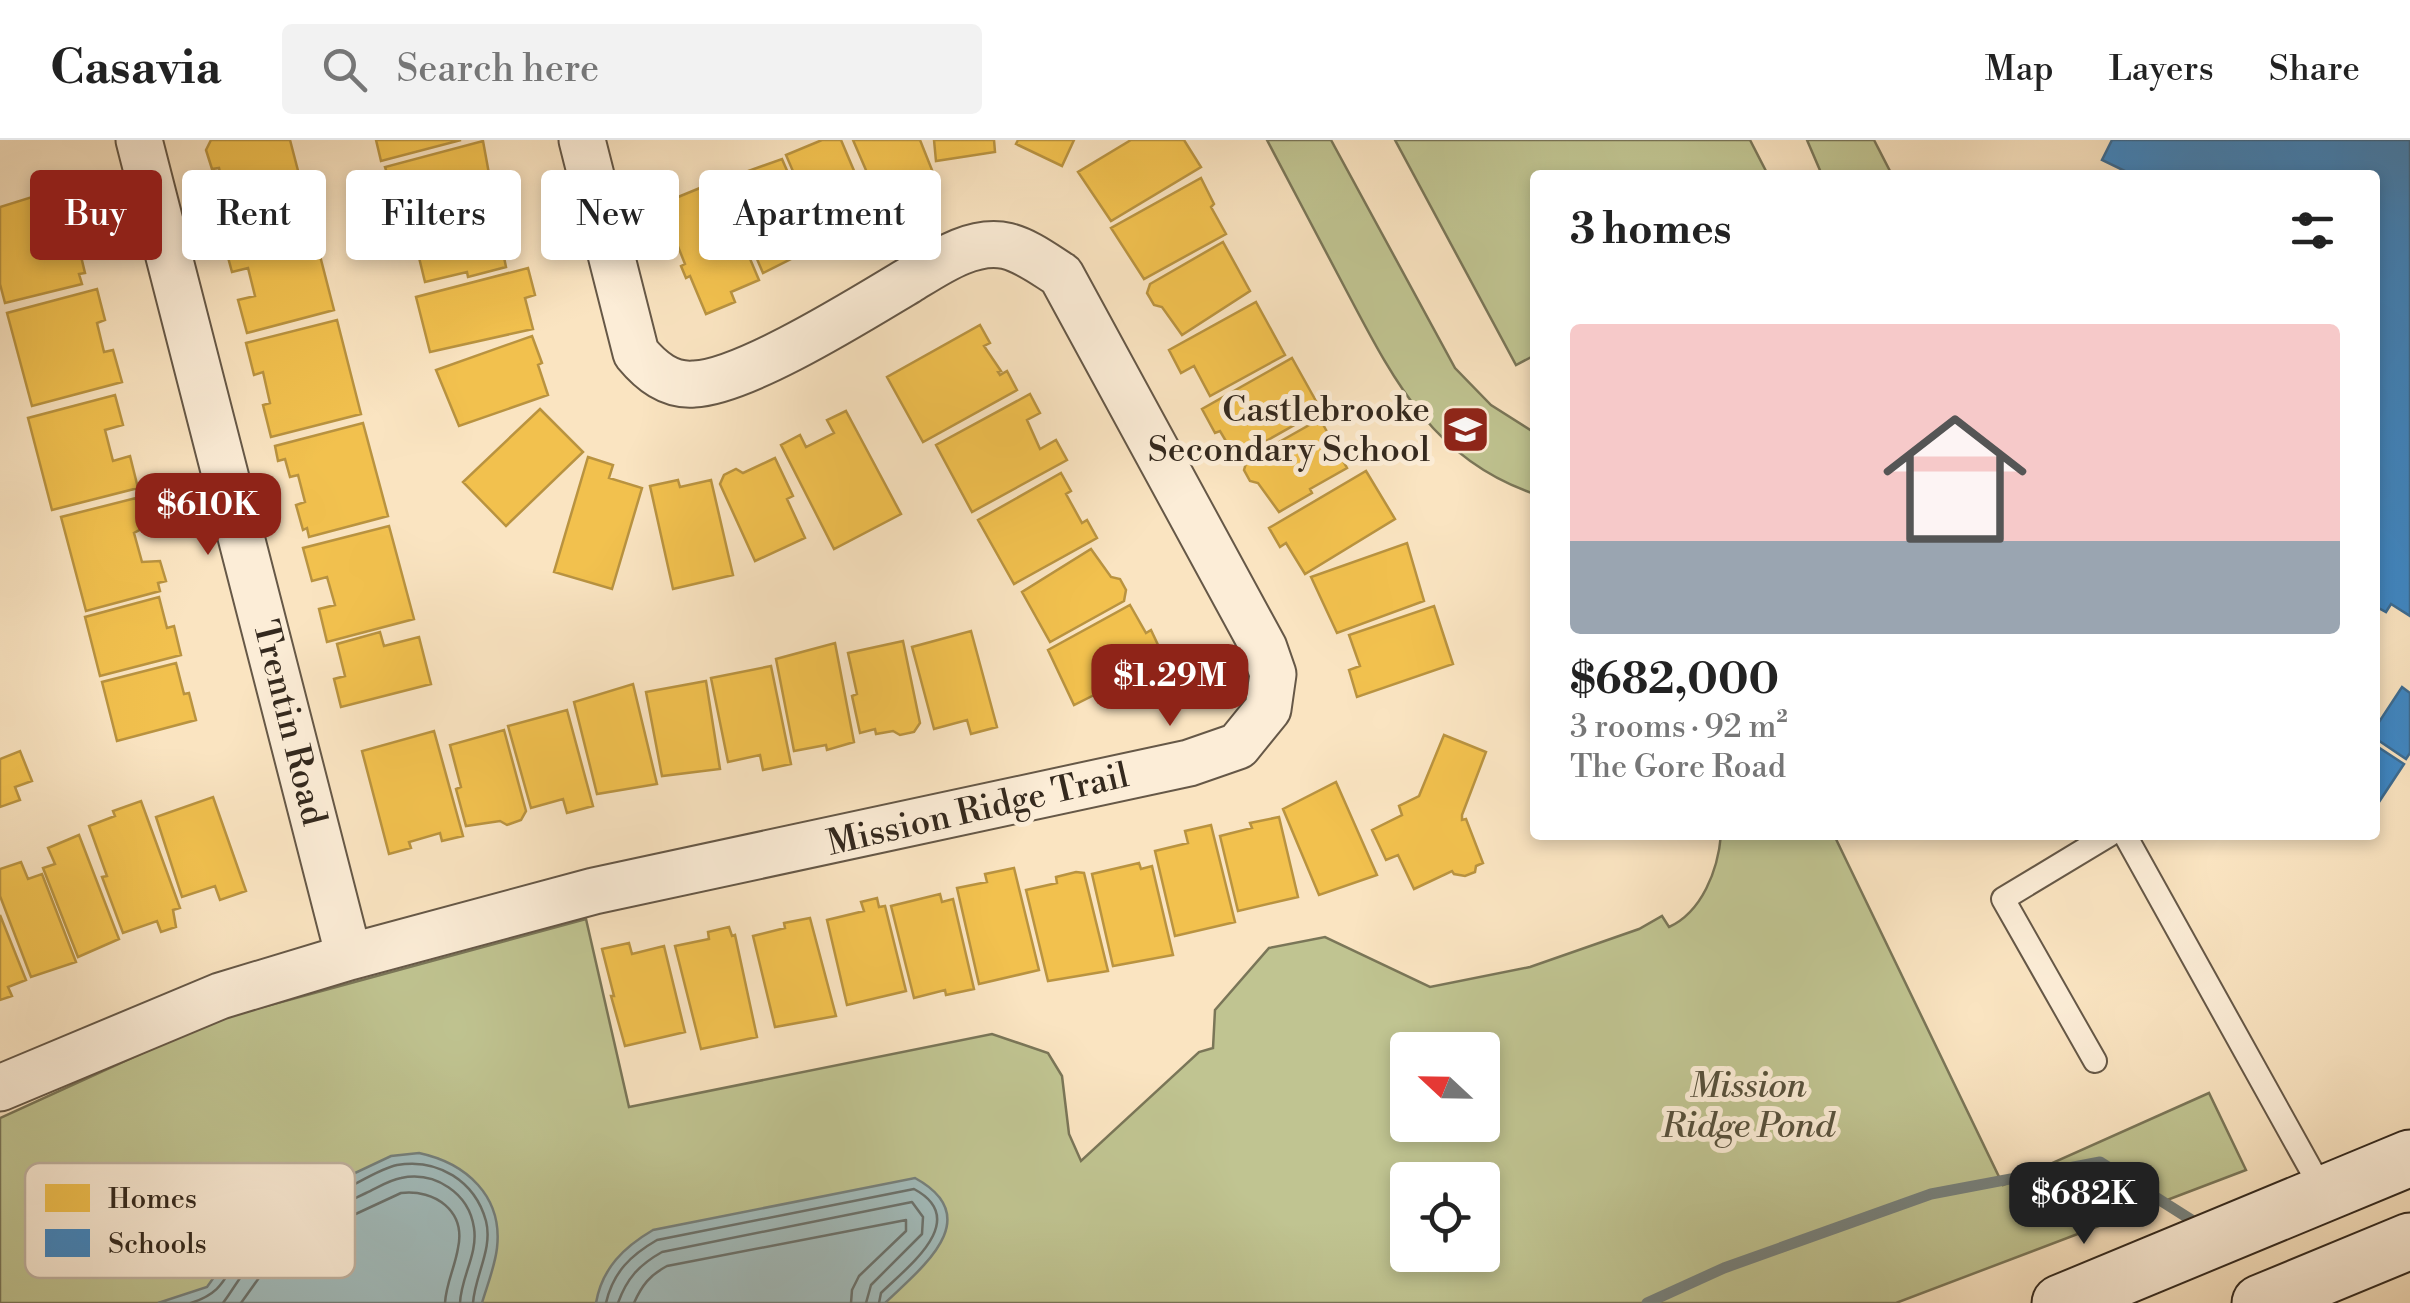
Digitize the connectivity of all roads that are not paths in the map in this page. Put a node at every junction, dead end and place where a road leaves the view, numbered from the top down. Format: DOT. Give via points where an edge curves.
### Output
graph roads {
  1 [pos="139,140"];
  2 [pos="582,140"];
  3 [pos="2101,840"];
  4 [pos="2127,840"];
  5 [pos="349,957"];
  6 [pos="2095,1061"];
  7 [pos="0,1088"];
  8 [pos="2410,1158"];
  9 [pos="2304,1202"];
  10 [pos="2391,1248"];
  11 [pos="2060,1303"];
  12 [pos="2260,1303"];
  1 -- 5 [label="street, Trentin Road"];
  2 -- 5 [label="street, Mission Ridge Trail" via="636,353 666,379 694,384 734,375 956,253 1007,246 1062,276 1264,648 1273,674 1268,709 1238,746 1189,763 594,891"];
  3 -- 6 [label="lane" via="2003,899"];
  4 -- 9 [label="lane"];
  5 -- 7 [label="street, Mission Ridge Trail" via="220,996"];
  8 -- 9 [label="main road"];
  9 -- 11 [label="main road"];
  10 -- 12 [label="main road"];
}
